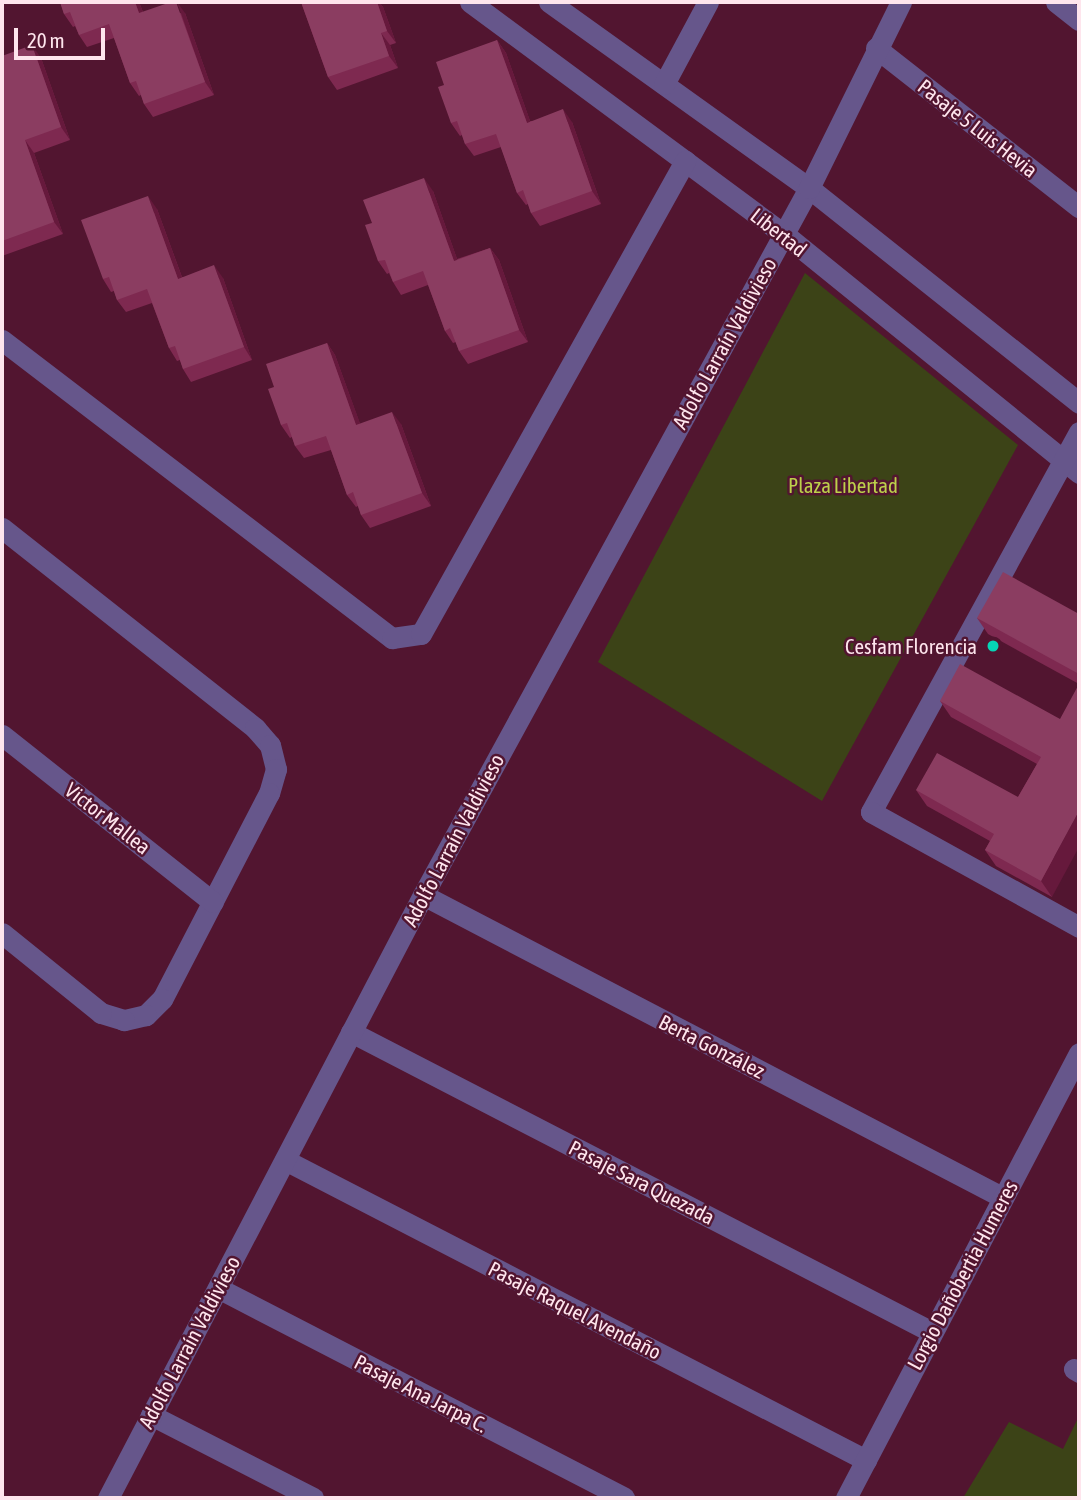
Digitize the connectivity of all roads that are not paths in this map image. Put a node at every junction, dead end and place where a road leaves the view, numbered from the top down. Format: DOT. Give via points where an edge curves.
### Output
graph roads {
  1 [pos="470,2"];
  2 [pos="548,2"];
  3 [pos="708,2"];
  4 [pos="901,2"];
  5 [pos="1056,2"];
  6 [pos="1079,20"];
  7 [pos="876,48"];
  8 [pos="664,84"];
  9 [pos="685,161"];
  10 [pos="809,188"];
  11 [pos="1079,207"];
  12 [pos="784,234"];
  13 [pos="2,340"];
  14 [pos="1079,403"];
  15 [pos="1079,432"];
  16 [pos="1060,460"];
  17 [pos="1079,474"];
  18 [pos="2,528"];
  19 [pos="2,735"];
  20 [pos="423,895"];
  21 [pos="213,902"];
  22 [pos="1079,927"];
  23 [pos="2,933"];
  24 [pos="351,1032"];
  25 [pos="1079,1053"];
  26 [pos="285,1160"];
  27 [pos="1002,1197"];
  28 [pos="218,1288"];
  29 [pos="932,1332"];
  30 [pos="151,1415"];
  31 [pos="866,1460"];
  32 [pos="108,1498"];
  33 [pos="313,1498"];
  34 [pos="624,1498"];
  35 [pos="846,1498"];
  1 -- 9 [label="street, Libertad"];
  2 -- 8 [label="street"];
  3 -- 8 [label="street"];
  4 -- 7 [label="street, Adolfo Larraín Valdivieso"];
  5 -- 6 [label="street"];
  7 -- 10 [label="street, Adolfo Larraín Valdivieso"];
  7 -- 11 [label="street, Pasaje 5 Luis Hevia"];
  8 -- 10 [label="street"];
  9 -- 12 [label="street, Libertad"];
  9 -- 13 [label="street" via="421,634 392,638"];
  10 -- 12 [label="street, Adolfo Larraín Valdivieso"];
  10 -- 14 [label="street"];
  12 -- 16 [label="street, Libertad"];
  12 -- 20 [label="street, Adolfo Larraín Valdivieso"];
  15 -- 16 [label="street"];
  16 -- 17 [label="street, Libertad"];
  16 -- 22 [label="street" via="871,812"];
  18 -- 21 [label="street" via="256,728 270,745 274,781"];
  19 -- 21 [label="street, Victor Mallea"];
  20 -- 24 [label="street, Adolfo Larraín Valdivieso"];
  20 -- 27 [label="street, Berta González"];
  21 -- 23 [label="street" via="162,999 135,1019 101,1013"];
  24 -- 26 [label="street, Adolfo Larraín Valdivieso"];
  24 -- 29 [label="street, Pasaje Sara Quezada"];
  25 -- 27 [label="street, Lorgio Dañobertia Humeres"];
  26 -- 28 [label="street, Adolfo Larraín Valdivieso"];
  26 -- 31 [label="street, Pasaje Raquel Avendaño"];
  27 -- 29 [label="street, Lorgio Dañobertia Humeres"];
  28 -- 30 [label="street, Adolfo Larraín Valdivieso"];
  28 -- 34 [label="street, Pasaje Ana Jarpa C."];
  29 -- 31 [label="street, Lorgio Dañobertia Humeres"];
  30 -- 32 [label="street, Adolfo Larraín Valdivieso"];
  30 -- 33 [label="street"];
  31 -- 35 [label="street, Lorgio Dañobertia Humeres"];
}
